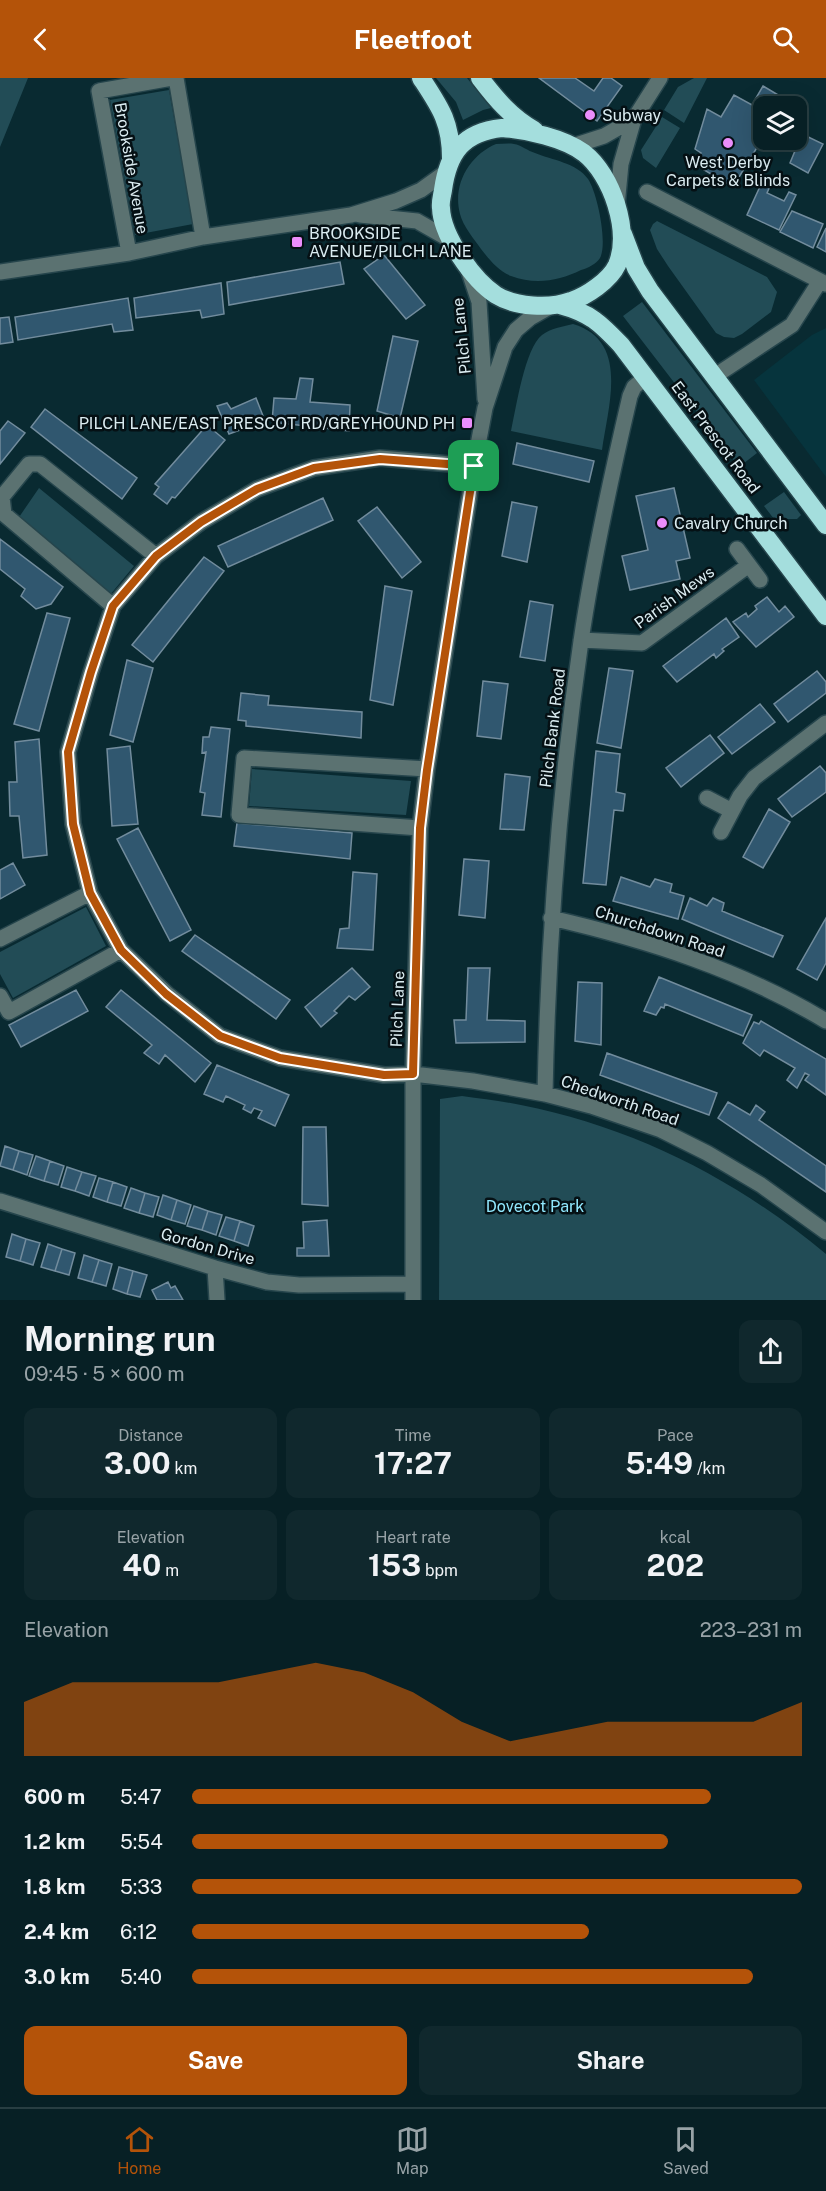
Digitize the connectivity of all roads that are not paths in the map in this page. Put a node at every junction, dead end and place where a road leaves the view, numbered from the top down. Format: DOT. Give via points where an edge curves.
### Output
graph roads {
  1 [pos="174,78"];
  2 [pos="422,78"];
  3 [pos="480,78"];
  4 [pos="660,78"];
  5 [pos="634,119"];
  6 [pos="543,136"];
  7 [pos="573,146"];
  8 [pos="448,165"];
  9 [pos="647,192"];
  10 [pos="616,208"];
  11 [pos="351,214"];
  12 [pos="622,232"];
  13 [pos="203,237"];
  14 [pos="452,241"];
  15 [pos="129,253"];
  16 [pos="465,262"];
  17 [pos="0,272"];
  18 [pos="823,282"];
  19 [pos="555,304"];
  20 [pos="715,376"];
  21 [pos="646,377"];
  22 [pos="485,408"];
  23 [pos="474,466"];
  24 [pos="826,525"];
  25 [pos="737,549"];
  26 [pos="156,556"];
  27 [pos="748,565"];
  28 [pos="760,580"];
  29 [pos="113,606"];
  30 [pos="826,616"];
  31 [pos="581,640"];
  32 [pos="826,723"];
  33 [pos="427,770"];
  34 [pos="707,798"];
  35 [pos="732,811"];
  36 [pos="420,828"];
  37 [pos="721,832"];
  38 [pos="90,893"];
  39 [pos="551,918"];
  40 [pos="0,939"];
  41 [pos="121,950"];
  42 [pos="0,996"];
  43 [pos="824,1015"];
  44 [pos="413,1074"];
  45 [pos="545,1094"];
  46 [pos="0,1201"];
  47 [pos="826,1232"];
  48 [pos="215,1268"];
  49 [pos="413,1284"];
  50 [pos="217,1300"];
  51 [pos="413,1300"];
  1 -- 13 [label="street, Brookside Avenue"];
  1 -- 15 [label="street, Brookside Avenue" via="99,91"];
  2 -- 8 [label="highway" via="446,119 451,138"];
  3 -- 6 [label="highway" via="505,109"];
  4 -- 5 [label="street"];
  5 -- 7 [label="street"];
  5 -- 10 [label="street" via="621,164"];
  6 -- 7 [label="highway"];
  6 -- 8 [label="highway" via="522,130 484,130 467,139"];
  7 -- 10 [label="highway" via="598,168 609,184"];
  8 -- 11 [label="street, Brookside Avenue" via="421,190"];
  8 -- 14 [label="highway" via="441,209"];
  9 -- 18 [label="street"];
  10 -- 12 [label="highway"];
  11 -- 13 [label="street, Brookside Avenue"];
  11 -- 14 [label="street, Brookside Avenue" via="417,221"];
  12 -- 19 [label="highway" via="616,265 606,280 572,301"];
  12 -- 20 [label="highway" via="650,291"];
  13 -- 15 [label="street, Brookside Avenue"];
  14 -- 16 [label="highway"];
  15 -- 17 [label="street, Brookside Avenue"];
  16 -- 19 [label="highway" via="490,290 506,300"];
  16 -- 22 [label="street, Pilch Lane" via="479,302"];
  18 -- 20 [label="street" via="792,325"];
  19 -- 21 [label="highway, East Prescot Road" via="580,310 593,318"];
  19 -- 22 [label="street, Pilch Lane" via="530,318 505,346"];
  20 -- 24 [label="highway"];
  21 -- 30 [label="highway, East Prescot Road"];
  21 -- 31 [label="street, Pilch Bank Road" via="630,396"];
  22 -- 23 [label="street, Pilch Lane"];
  23 -- 26 [label="street" via="380,459 314,468 257,489 201,522"];
  23 -- 33 [label="street, Pilch Lane"];
  25 -- 27 [label="street"];
  26 -- 29 [label="street"];
  26 -- 29 [label="street" via="40,464 28,464 2,497 4,514"];
  27 -- 28 [label="street"];
  27 -- 31 [label="street, Parish Mews" via="642,643"];
  29 -- 38 [label="street, Chedworth Road" via="68,752 73,824"];
  31 -- 39 [label="street, Pilch Bank Road" via="559,811"];
  32 -- 35 [label="street" via="754,778"];
  33 -- 36 [label="street, Pilch Lane"];
  33 -- 36 [label="street" via="244,758 239,815"];
  34 -- 35 [label="street"];
  35 -- 37 [label="street"];
  36 -- 44 [label="street, Pilch Lane"];
  38 -- 40 [label="street"];
  38 -- 41 [label="street, Chedworth Road"];
  39 -- 43 [label="street, Churchdown Road" via="679,952"];
  39 -- 45 [label="street, Pilch Bank Road"];
  41 -- 42 [label="street" via="9,1012"];
  41 -- 44 [label="street, Chedworth Road" via="166,994 220,1036 280,1058 384,1075"];
  44 -- 45 [label="street, Chedworth Road"];
  44 -- 49 [label="street, Pilch Lane"];
  45 -- 47 [label="street, Chedworth Road" via="661,1130 761,1185"];
  46 -- 48 [label="street, Gordon Drive"];
  48 -- 49 [label="street, Gordon Drive" via="267,1282 299,1285"];
  48 -- 50 [label="street"];
  49 -- 51 [label="street, Pilch Lane"];
}
